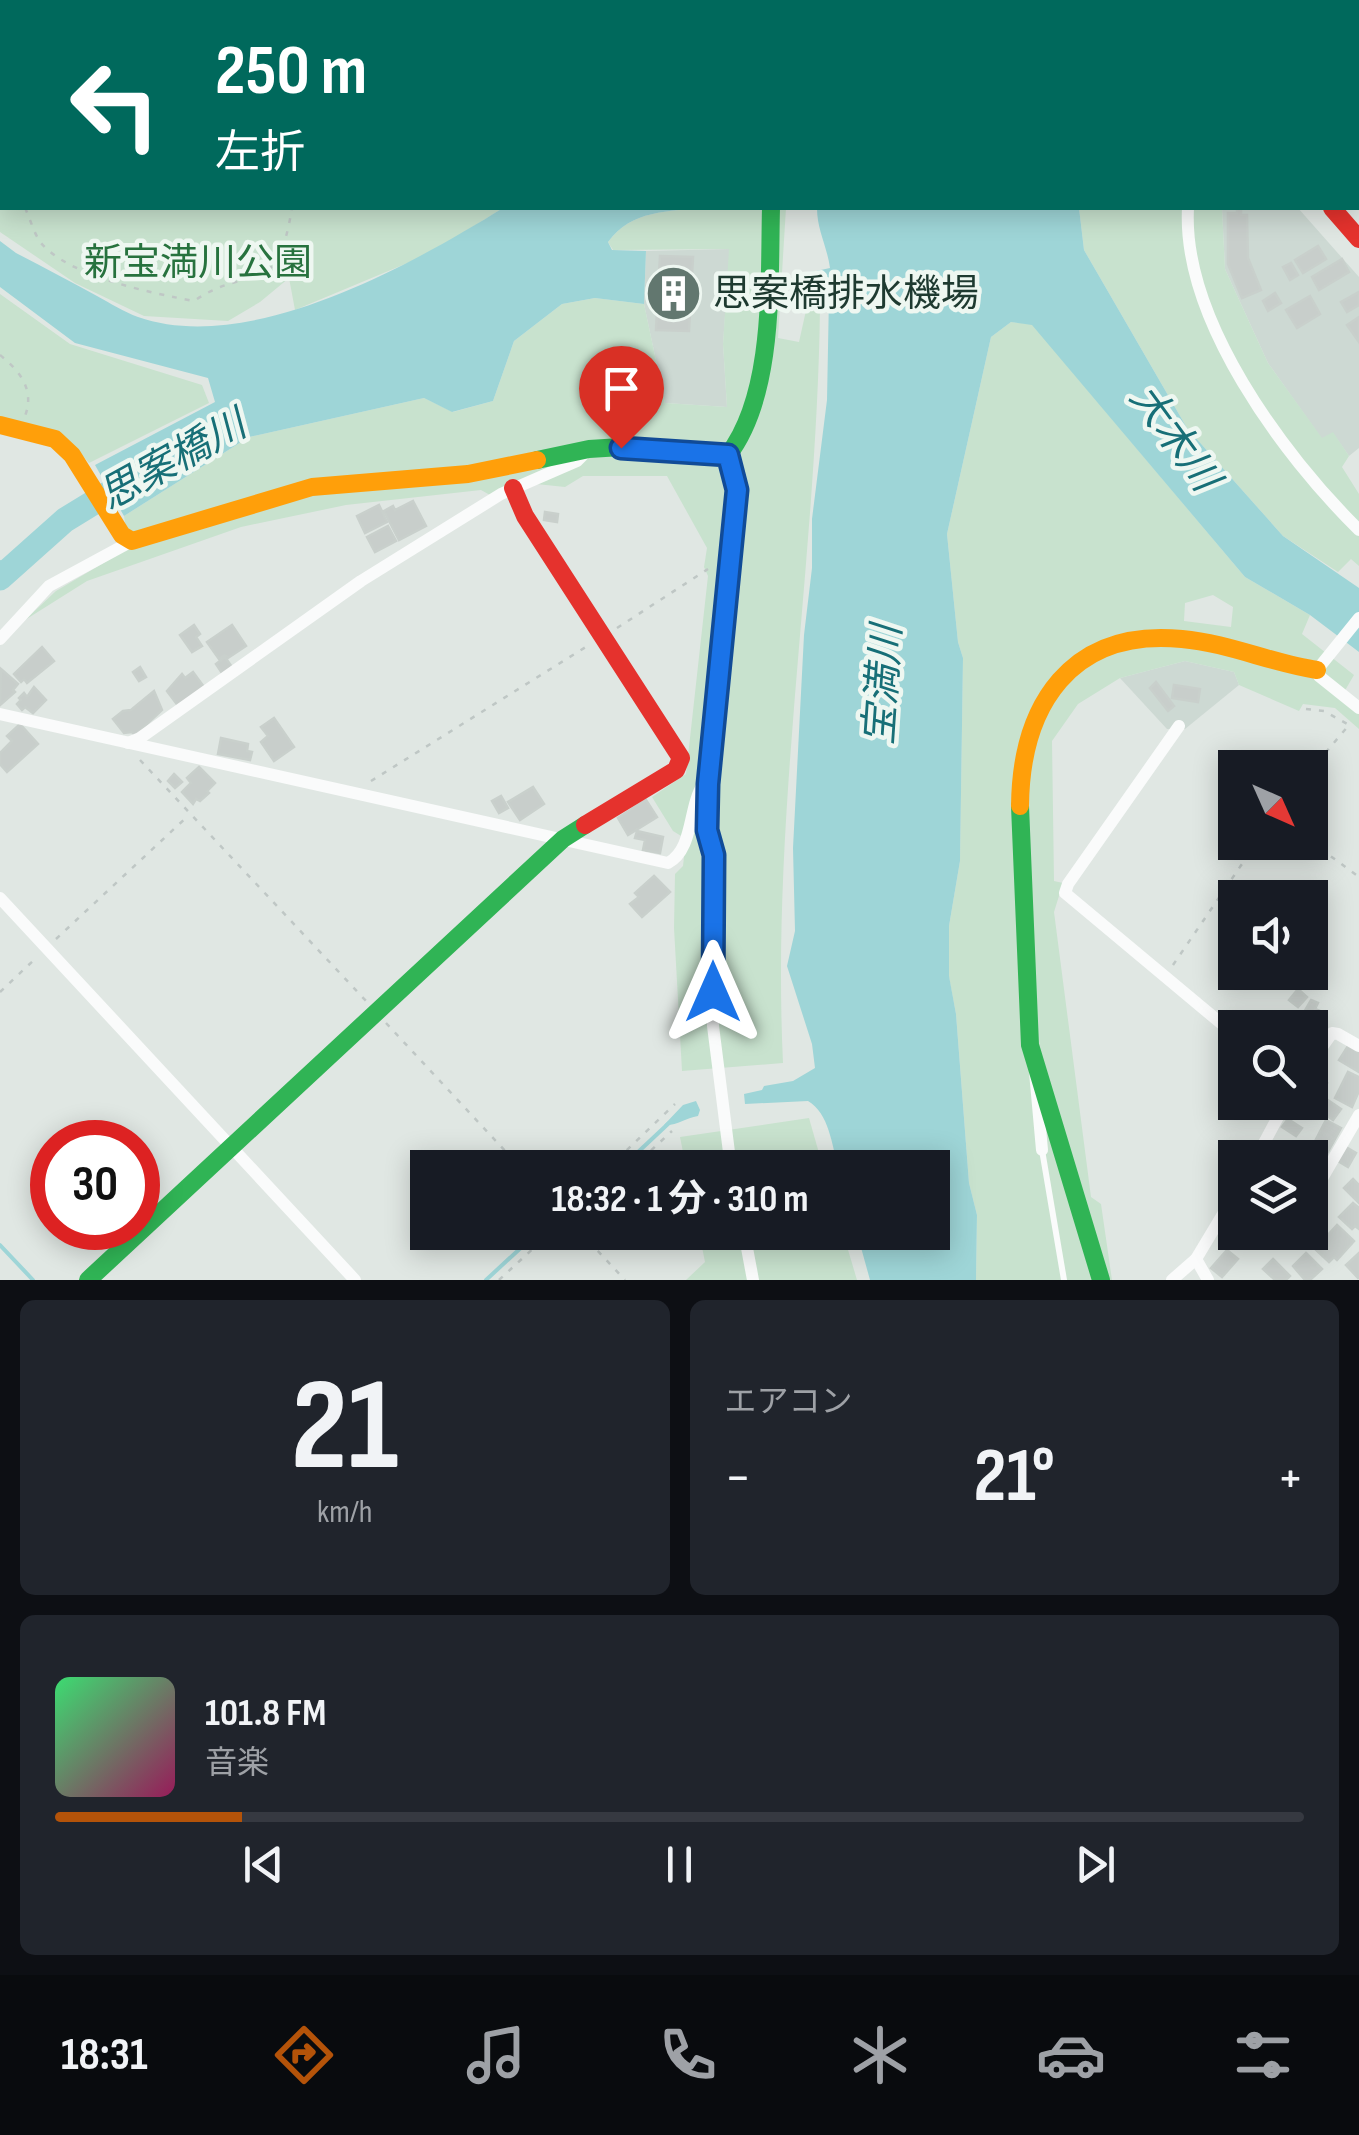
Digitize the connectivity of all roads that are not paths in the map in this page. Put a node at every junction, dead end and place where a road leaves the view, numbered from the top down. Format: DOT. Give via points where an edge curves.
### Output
graph roads {
  1 [pos="771,210"];
  2 [pos="1188,210"];
  3 [pos="1334,210"];
  4 [pos="1359,239"];
  5 [pos="0,425"];
  6 [pos="589,449"];
  7 [pos="728,455"];
  8 [pos="513,488"];
  9 [pos="1359,530"];
  10 [pos="127,538"];
  11 [pos="1359,618"];
  12 [pos="0,640"];
  13 [pos="1317,670"];
  14 [pos="1359,708"];
  15 [pos="0,714"];
  16 [pos="1178,726"];
  17 [pos="128,743"];
  18 [pos="708,784"];
  19 [pos="564,839"];
  20 [pos="0,898"];
  21 [pos="1218,1021"];
  22 [pos="1328,1039"];
  23 [pos="1359,1046"];
  24 [pos="1034,1065"];
  25 [pos="1359,1115"];
  26 [pos="231,1148"];
  27 [pos="729,1150"];
  28 [pos="1042,1150"];
  29 [pos="1328,1168"];
  30 [pos="1218,1222"];
  31 [pos="747,1250"];
  32 [pos="1196,1259"];
  33 [pos="88,1280"];
  34 [pos="355,1280"];
  35 [pos="753,1280"];
  36 [pos="1064,1280"];
  37 [pos="1102,1280"];
  38 [pos="1172,1280"];
  39 [pos="1208,1280"];
  1 -- 7 [label="main road" via="763,362 742,437"];
  2 -- 9 [label="street" via="1199,288 1232,360 1287,446"];
  3 -- 4 [label="main road"];
  5 -- 10 [label="main road" via="55,439"];
  6 -- 7 [label="main road"];
  6 -- 8 [label="street" via="577,461"];
  6 -- 10 [label="main road" via="468,474 312,488 157,536"];
  7 -- 18 [label="street" via="737,490"];
  8 -- 17 [label="street" via="361,582"];
  8 -- 19 [label="main road" via="524,516 680,758 676,770"];
  10 -- 12 [label="street" via="50,586"];
  11 -- 13 [label="street"];
  13 -- 14 [label="street"];
  13 -- 24 [label="main road" via="1174,637 1096,653 1046,694 1030,722 1018,782"];
  15 -- 17 [label="street"];
  16 -- 21 [label="street" via="1065,893"];
  17 -- 19 [label="street"];
  18 -- 19 [label="street" via="696,795 683,848 668,863"];
  18 -- 27 [label="street" via="712,1026"];
  19 -- 26 [label="main road"];
  20 -- 26 [label="street"];
  22 -- 23 [label="street" via="1338,1034"];
  24 -- 28 [label="street"];
  24 -- 37 [label="main road"];
  25 -- 29 [label="street"];
  26 -- 33 [label="main road"];
  26 -- 34 [label="street"];
  28 -- 36 [label="lane"];
  30 -- 32 [label="street"];
  31 -- 35 [label="street"];
  32 -- 38 [label="street"];
  32 -- 39 [label="street"];
}
